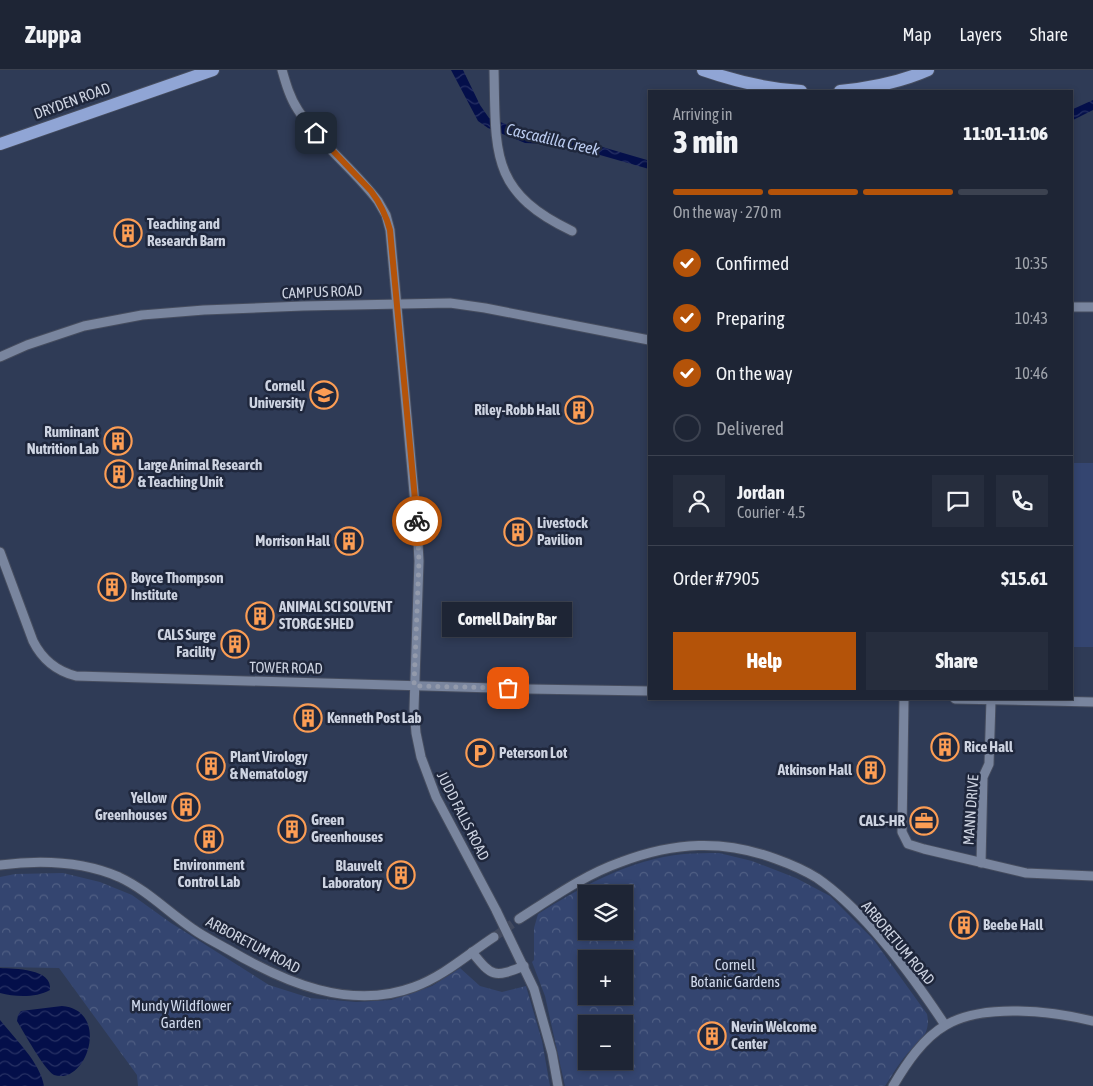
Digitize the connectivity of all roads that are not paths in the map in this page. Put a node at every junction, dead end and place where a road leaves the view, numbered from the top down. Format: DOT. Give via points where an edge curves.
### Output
graph roads {
  1 [pos="213,70"];
  2 [pos="282,70"];
  3 [pos="494,70"];
  4 [pos="702,70"];
  5 [pos="928,70"];
  6 [pos="777,90"];
  7 [pos="848,90"];
  8 [pos="0,144"];
  9 [pos="572,231"];
  10 [pos="397,304"];
  11 [pos="1073,307"];
  12 [pos="1093,307"];
  13 [pos="648,340"];
  14 [pos="0,357"];
  15 [pos="0,552"];
  16 [pos="414,686"];
  17 [pos="648,691"];
  18 [pos="904,700"];
  19 [pos="992,700"];
  20 [pos="1093,702"];
  21 [pos="981,863"];
  22 [pos="0,866"];
  23 [pos="1093,876"];
  24 [pos="520,920"];
  25 [pos="494,937"];
  26 [pos="472,952"];
  27 [pos="524,966"];
  28 [pos="1093,1022"];
  29 [pos="945,1026"];
  30 [pos="558,1086"];
  31 [pos="893,1086"];
  1 -- 8 [label="main road, DRYDEN ROAD"];
  2 -- 10 [label="street, JUDD FALLS ROAD" via="290,95 308,125 371,191 386,215 393,246"];
  3 -- 9 [label="street" via="497,141 502,168 515,191 526,202"];
  4 -- 6 [label="main road"];
  5 -- 7 [label="main road" via="892,82"];
  10 -- 13 [label="street, CAMPUS ROAD" via="450,303"];
  10 -- 14 [label="street, CAMPUS ROAD" via="142,315 84,326"];
  10 -- 16 [label="street, JUDD FALLS ROAD" via="419,561"];
  11 -- 12 [label="street"];
  15 -- 16 [label="street, TOWER ROAD" via="39,652 68,674 100,678"];
  16 -- 17 [label="street, TOWER ROAD"];
  16 -- 27 [label="street, JUDD FALLS ROAD" via="416,733 429,780"];
  18 -- 21 [label="street, MANN DRIVE" via="902,832 908,844 917,848"];
  19 -- 20 [label="street"];
  19 -- 21 [label="street, MANN DRIVE" via="989,764 983,777"];
  21 -- 23 [label="street, MANN DRIVE" via="1026,873"];
  22 -- 26 [label="street, ARBORETUM ROAD" via="65,864 119,877 156,899 195,930 250,963 292,982 323,991 373,996 401,992 440,975"];
  24 -- 29 [label="street, ARBORETUM ROAD" via="590,875 654,851 700,844 756,852 817,878 854,909 897,959"];
  25 -- 26 [label="street, ARBORETUM ROAD"];
  26 -- 27 [label="street" via="484,968 496,974"];
  27 -- 30 [label="street, JUDD FALLS ROAD" via="543,1017"];
  28 -- 29 [label="street" via="1042,1013 1002,1011 980,1014"];
  29 -- 31 [label="street" via="920,1048"];
}
